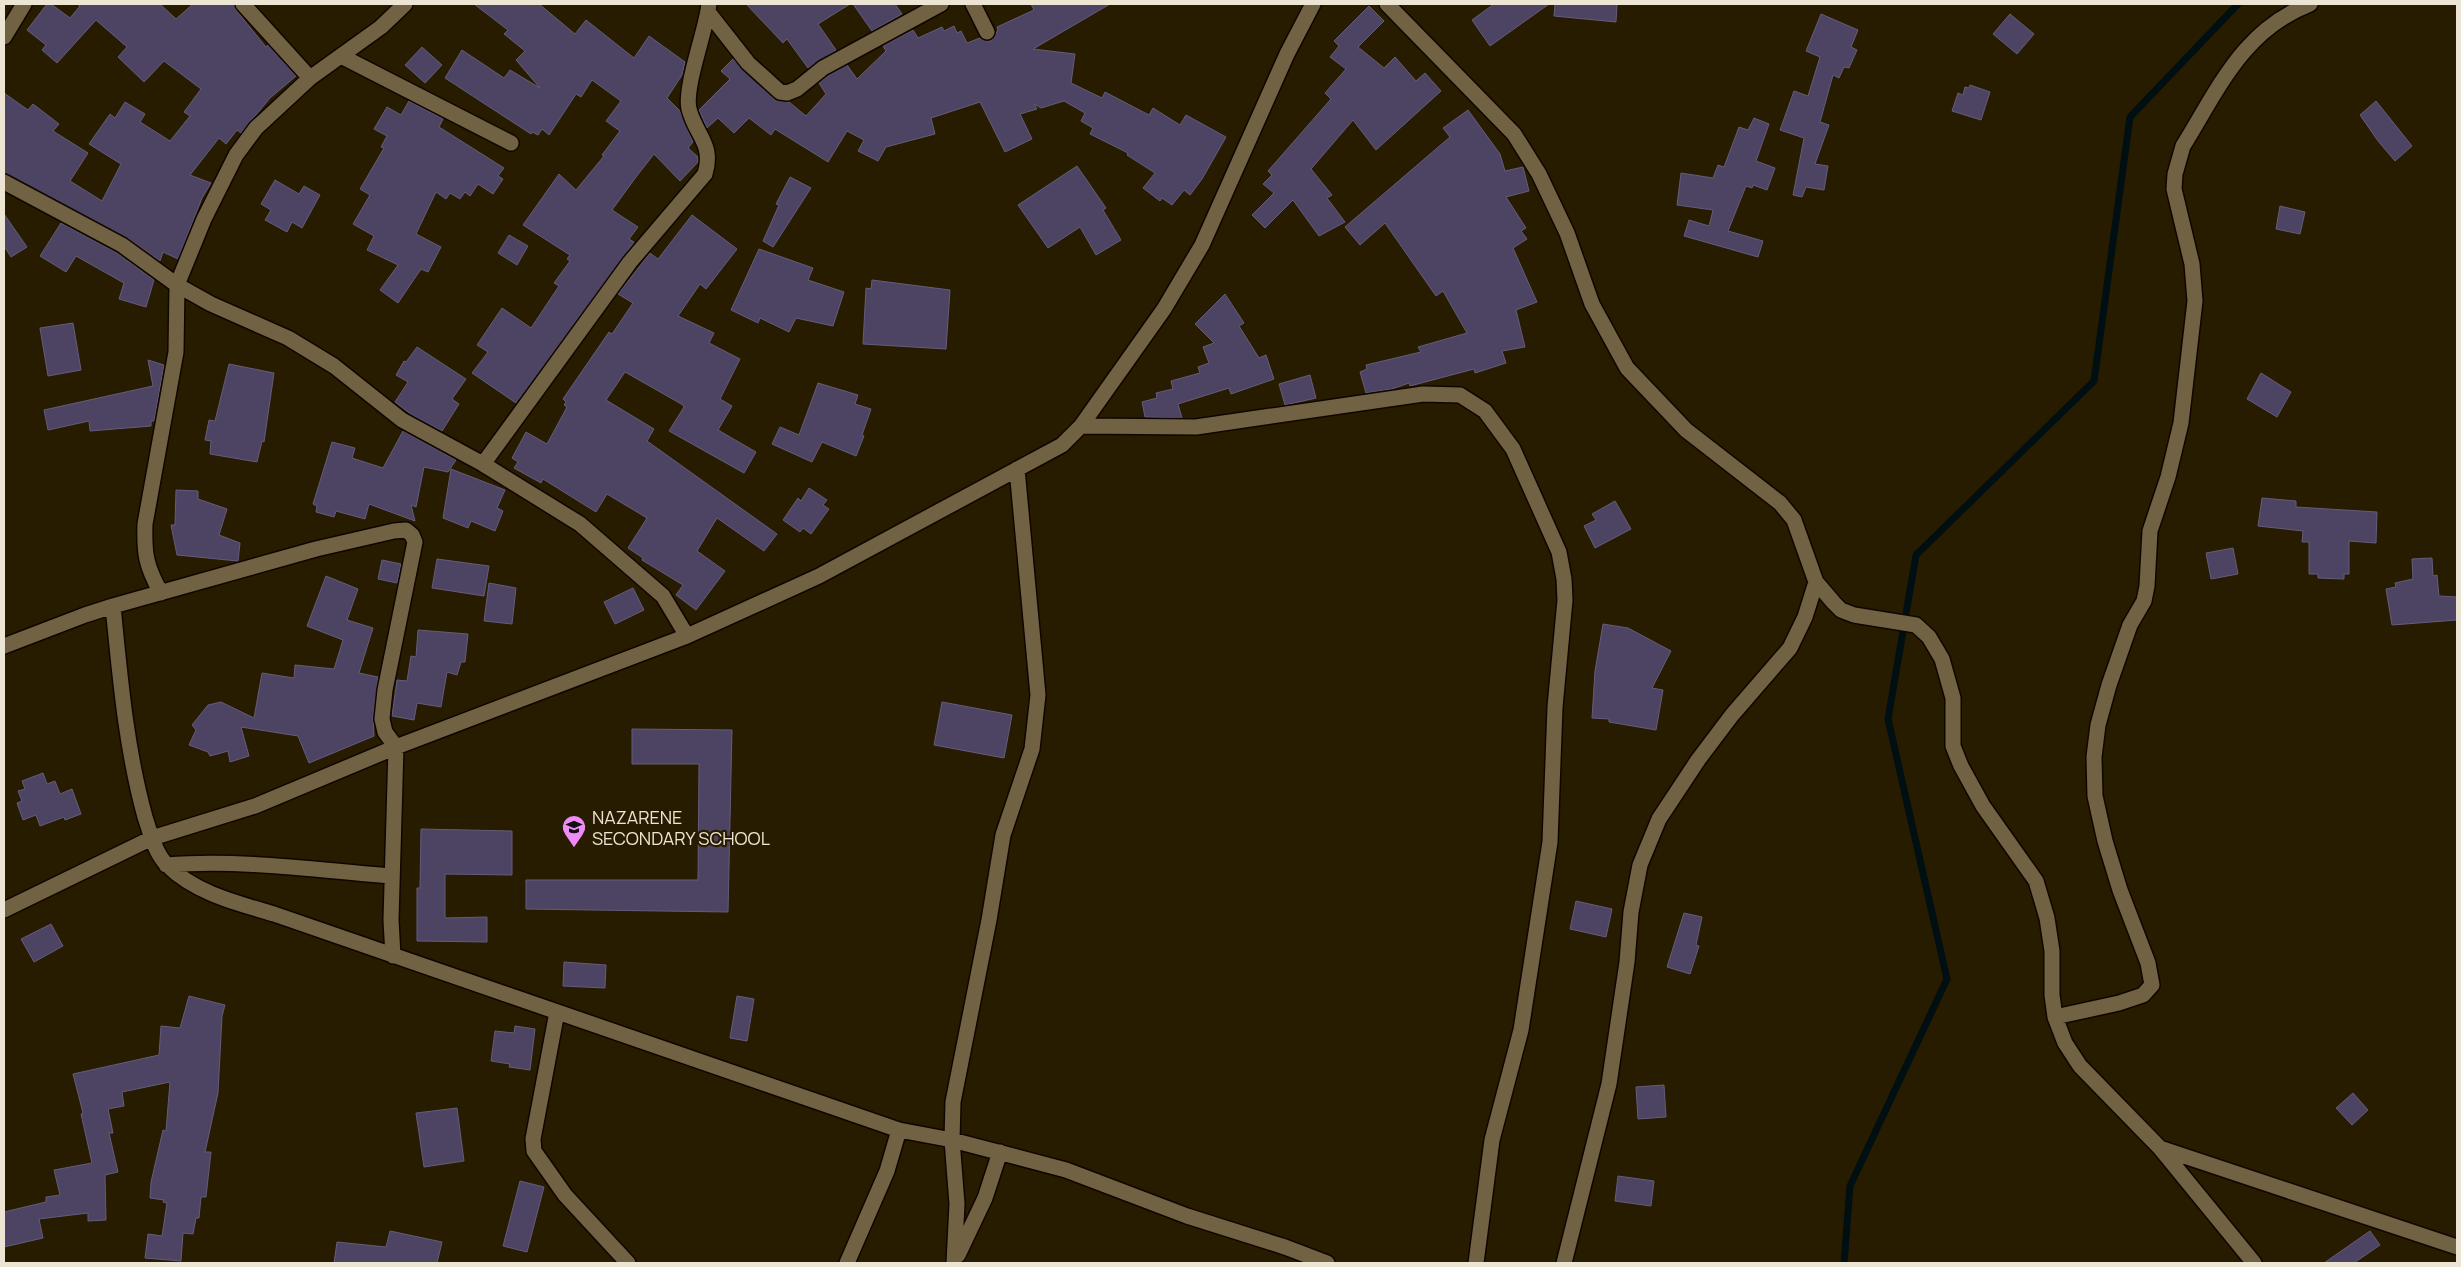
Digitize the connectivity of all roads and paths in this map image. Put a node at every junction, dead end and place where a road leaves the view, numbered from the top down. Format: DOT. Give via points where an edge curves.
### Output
graph roads {
  1 [pos="24,4"];
  2 [pos="243,4"];
  3 [pos="405,4"];
  4 [pos="941,4"];
  5 [pos="973,4"];
  6 [pos="1313,4"];
  7 [pos="1387,4"];
  8 [pos="2310,4"];
  9 [pos="709,8"];
  10 [pos="987,32"];
  11 [pos="4,37"];
  12 [pos="341,56"];
  13 [pos="310,78"];
  14 [pos="511,143"];
  15 [pos="4,182"];
  16 [pos="177,286"];
  17 [pos="1081,426"];
  18 [pos="483,464"];
  19 [pos="1017,469"];
  20 [pos="1816,582"];
  21 [pos="161,593"];
  22 [pos="113,606"];
  23 [pos="687,636"];
  24 [pos="4,646"];
  25 [pos="396,748"];
  26 [pos="152,838"];
  27 [pos="166,864"];
  28 [pos="392,876"];
  29 [pos="4,910"];
  30 [pos="393,956"];
  31 [pos="557,1012"];
  32 [pos="2055,1017"];
  33 [pos="899,1130"];
  34 [pos="952,1140"];
  35 [pos="2160,1148"];
  36 [pos="1000,1152"];
  37 [pos="2457,1247"];
  38 [pos="628,1263"];
  39 [pos="847,1263"];
  40 [pos="1327,1263"];
  41 [pos="1476,1263"];
  42 [pos="1564,1263"];
  43 [pos="2254,1263"];
  1 -- 11 [label="street"];
  2 -- 13 [label="street"];
  3 -- 12 [label="street" via="381,27"];
  4 -- 9 [label="street" via="823,68 787,94 780,92 748,63"];
  5 -- 10 [label="street"];
  6 -- 17 [label="street" via="1287,54 1202,245 1164,309"];
  7 -- 20 [label="street" via="1514,134 1539,174 1567,234 1592,304 1627,368 1686,430 1780,503 1794,520"];
  8 -- 32 [label="street" via="2286,14 2247,46 2178,158 2174,189 2192,264 2195,301 2181,423 2150,531 2144,601 2130,625 2109,685 2098,724 2094,757 2095,796 2105,841 2148,964 2152,985 2143,995"];
  9 -- 18 [label="street" via="688,94 690,110 709,156 705,174 630,262"];
  12 -- 13 [label="street"];
  12 -- 14 [label="street"];
  13 -- 16 [label="street" via="256,128 236,155 204,219"];
  15 -- 16 [label="street" via="122,245"];
  16 -- 18 [label="street" via="288,338 334,366 402,420"];
  16 -- 21 [label="street" via="176,352 145,524 144,552"];
  17 -- 19 [label="street" via="1062,444"];
  17 -- 41 [label="street" via="1196,428 1423,394 1460,395 1485,411 1513,450 1558,552 1565,600 1555,707 1550,842 1521,1030 1492,1140"];
  18 -- 23 [label="street" via="574,520 608,547 663,596"];
  19 -- 23 [label="street" via="819,576"];
  19 -- 34 [label="street" via="1038,695 1032,748 1003,835 990,920 954,1094"];
  20 -- 32 [label="street" via="1841,610 1863,617 1916,625 1929,637 1942,659 1953,698 1953,746 1961,766 1983,806 2036,881 2052,951"];
  20 -- 42 [label="street" via="1805,617 1790,648 1698,760 1659,819 1640,865 1609,1084"];
  21 -- 22 [label="street"];
  21 -- 25 [label="street" via="316,549 406,530 414,542 382,719 385,732"];
  22 -- 24 [label="street"];
  22 -- 26 [label="street" via="124,717 136,783"];
  23 -- 25 [label="street"];
  25 -- 26 [label="street" via="255,806"];
  25 -- 28 [label="street"];
  26 -- 27 [label="street"];
  26 -- 29 [label="street"];
  27 -- 28 [label="street" via="244,863"];
  27 -- 30 [label="street" via="192,884 224,899"];
  28 -- 30 [label="street"];
  30 -- 31 [label="street"];
  31 -- 33 [label="street"];
  31 -- 38 [label="street" via="533,1139 534,1151 565,1195"];
  32 -- 35 [label="street" via="2065,1043 2080,1066"];
  33 -- 34 [label="street"];
  33 -- 39 [label="street" via="887,1171"];
  34 -- 36 [label="street"];
  34 -- 36 [label="street" via="957,1204 954,1263 985,1198"];
  35 -- 37 [label="street"];
  35 -- 43 [label="street"];
  36 -- 40 [label="street" via="1066,1170 1187,1216"];
}
